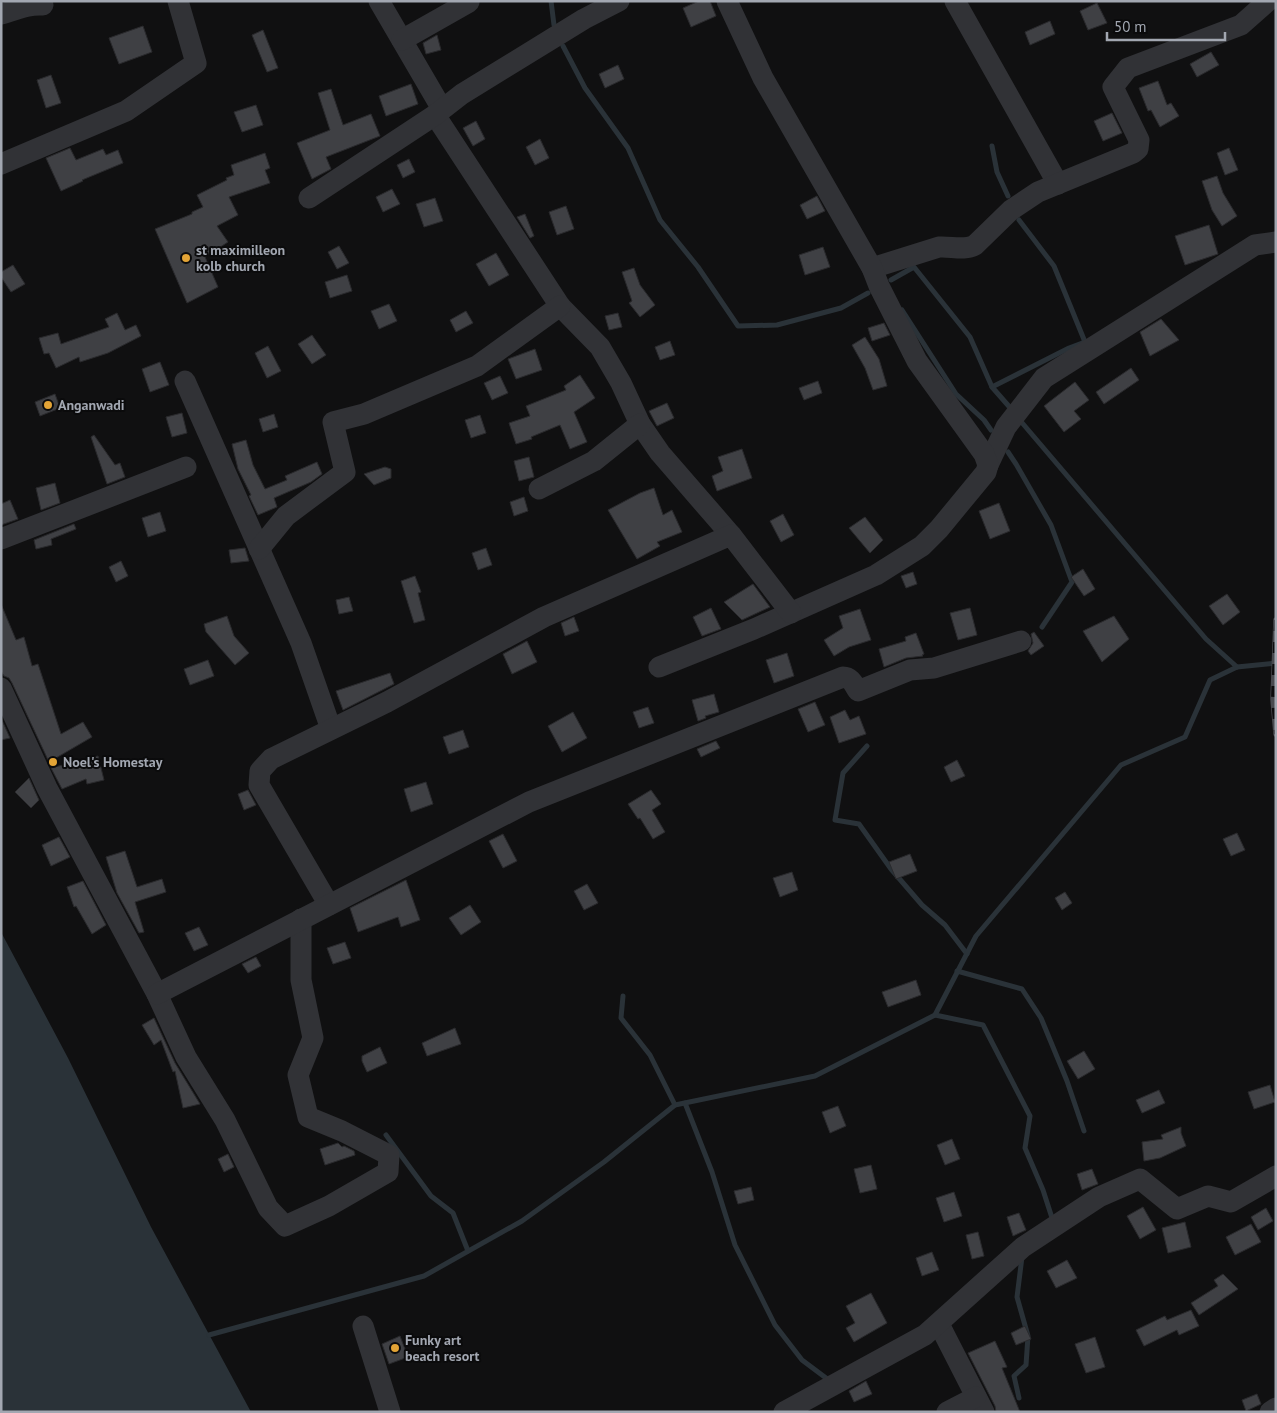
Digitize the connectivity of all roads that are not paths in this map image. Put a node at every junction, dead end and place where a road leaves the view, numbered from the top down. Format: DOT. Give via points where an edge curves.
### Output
graph roads {
  1 [pos="178,1"];
  2 [pos="379,1"];
  3 [pos="619,1"];
  4 [pos="727,1"];
  5 [pos="954,1"];
  6 [pos="1268,1"];
  7 [pos="469,2"];
  8 [pos="43,4"];
  9 [pos="1,14"];
  10 [pos="402,40"];
  11 [pos="439,112"];
  12 [pos="1,164"];
  13 [pos="1058,184"];
  14 [pos="309,198"];
  15 [pos="1276,242"];
  16 [pos="872,268"];
  17 [pos="560,306"];
  18 [pos="184,382"];
  19 [pos="640,424"];
  20 [pos="988,465"];
  21 [pos="186,467"];
  22 [pos="539,489"];
  23 [pos="731,535"];
  24 [pos="1,539"];
  25 [pos="259,549"];
  26 [pos="791,613"];
  27 [pos="1021,641"];
  28 [pos="659,667"];
  29 [pos="1,688"];
  30 [pos="331,729"];
  31 [pos="328,905"];
  32 [pos="301,919"];
  33 [pos="157,994"];
  34 [pos="1276,1176"];
  35 [pos="939,1324"];
  36 [pos="363,1326"];
  37 [pos="980,1404"];
  38 [pos="1276,1408"];
  39 [pos="390,1412"];
  40 [pos="784,1412"];
  41 [pos="947,1412"];
  42 [pos="1270,1412"];
  1 -- 12 [label="street" via="196,63 126,111"];
  2 -- 10 [label="street"];
  3 -- 11 [label="street" via="462,94"];
  4 -- 16 [label="street" via="764,78"];
  5 -- 13 [label="street"];
  6 -- 13 [label="street" via="1241,24 1128,68 1113,88 1139,140 1138,149"];
  7 -- 10 [label="street"];
  8 -- 9 [label="street" via="28,4"];
  10 -- 11 [label="street"];
  11 -- 14 [label="street"];
  11 -- 17 [label="street"];
  13 -- 16 [label="street" via="1021,202 969,248 939,248"];
  15 -- 20 [label="street" via="1255,245 1044,378 1012,419"];
  16 -- 20 [label="street" via="917,361 984,454"];
  17 -- 19 [label="street" via="600,347"];
  17 -- 25 [label="street" via="477,366 364,414 333,422 345,472 286,516"];
  18 -- 25 [label="street"];
  19 -- 22 [label="street" via="594,461"];
  19 -- 23 [label="street" via="669,466"];
  20 -- 26 [label="street" via="986,472 940,529 922,546 876,575"];
  21 -- 24 [label="street"];
  23 -- 26 [label="street"];
  23 -- 30 [label="street" via="544,617"];
  25 -- 30 [label="street" via="300,643"];
  26 -- 28 [label="street"];
  27 -- 31 [label="street" via="934,668 910,670 858,691 852,681 843,677 529,802"];
  29 -- 33 [label="street" via="47,788"];
  30 -- 31 [label="street" via="271,759 260,771 259,785"];
  31 -- 32 [label="street"];
  32 -- 33 [label="street"];
  32 -- 33 [label="street" via="301,980 313,1038 298,1075 308,1116 389,1155 388,1172 329,1206 285,1226 268,1208 225,1120 186,1057"];
  34 -- 35 [label="street" via="1231,1202 1208,1196 1177,1208 1140,1179 1099,1197 1023,1247"];
  35 -- 37 [label="street"];
  35 -- 40 [label="street" via="925,1335"];
  36 -- 39 [label="street"];
  37 -- 41 [label="street"];
  38 -- 42 [label="street"];
}
